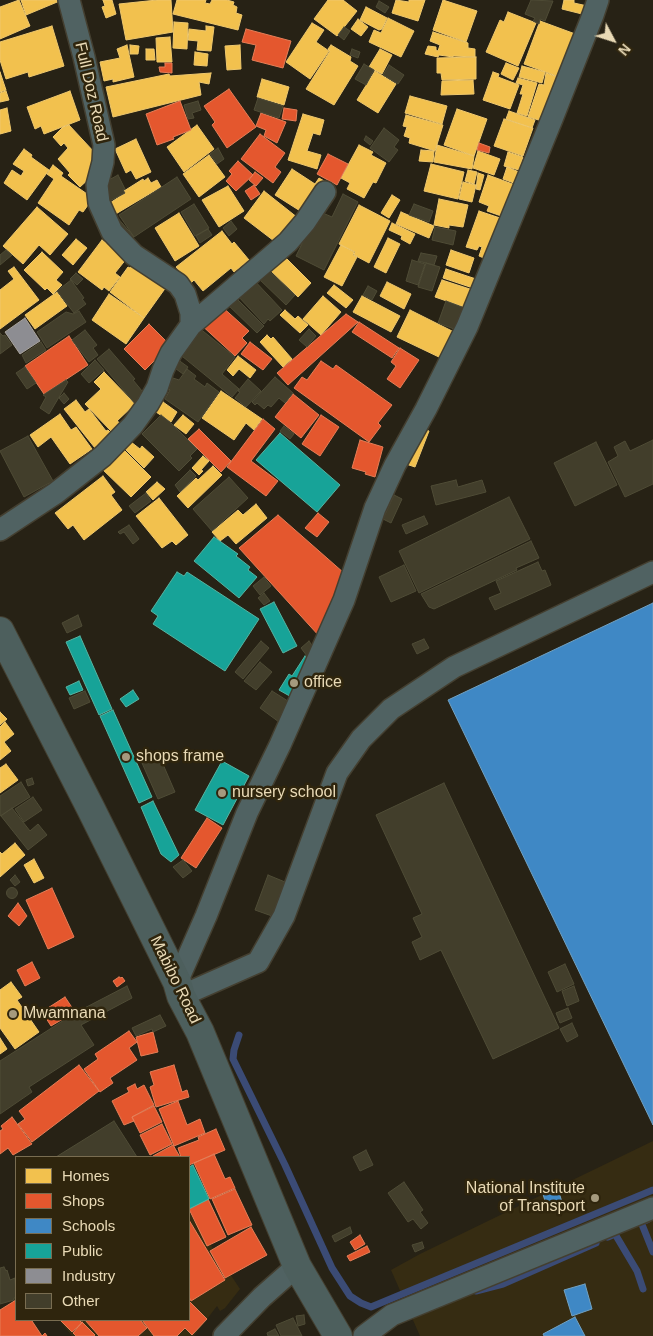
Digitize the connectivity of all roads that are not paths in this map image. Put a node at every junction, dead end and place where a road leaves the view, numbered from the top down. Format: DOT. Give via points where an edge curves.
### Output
graph roads {
  1 [pos="69,0"];
  2 [pos="598,0"];
  3 [pos="325,192"];
  4 [pos="191,325"];
  5 [pos="0,530"];
  6 [pos="653,572"];
  7 [pos="0,631"];
  8 [pos="179,989"];
  9 [pos="653,1208"];
  10 [pos="297,1266"];
  11 [pos="224,1336"];
  12 [pos="338,1336"];
  13 [pos="364,1336"];
  1 -- 4 [label="street, Full Doz Road" via="104,145 97,185 99,204 112,232 134,255 178,284 186,294"];
  2 -- 8 [label="street" via="467,327 375,508 344,600 247,813"];
  3 -- 4 [label="street" via="288,242"];
  4 -- 5 [label="street" via="133,425 103,456 56,493"];
  6 -- 8 [label="street" via="454,667 391,709 361,739 336,773 284,916 258,962"];
  7 -- 8 [label="main road, Mabibo Road" via="92,809"];
  8 -- 10 [label="main road, Mabibo Road"];
  9 -- 13 [label="street" via="392,1315"];
  10 -- 11 [label="street"];
  10 -- 12 [label="main road, Mabibo Road"];
}
